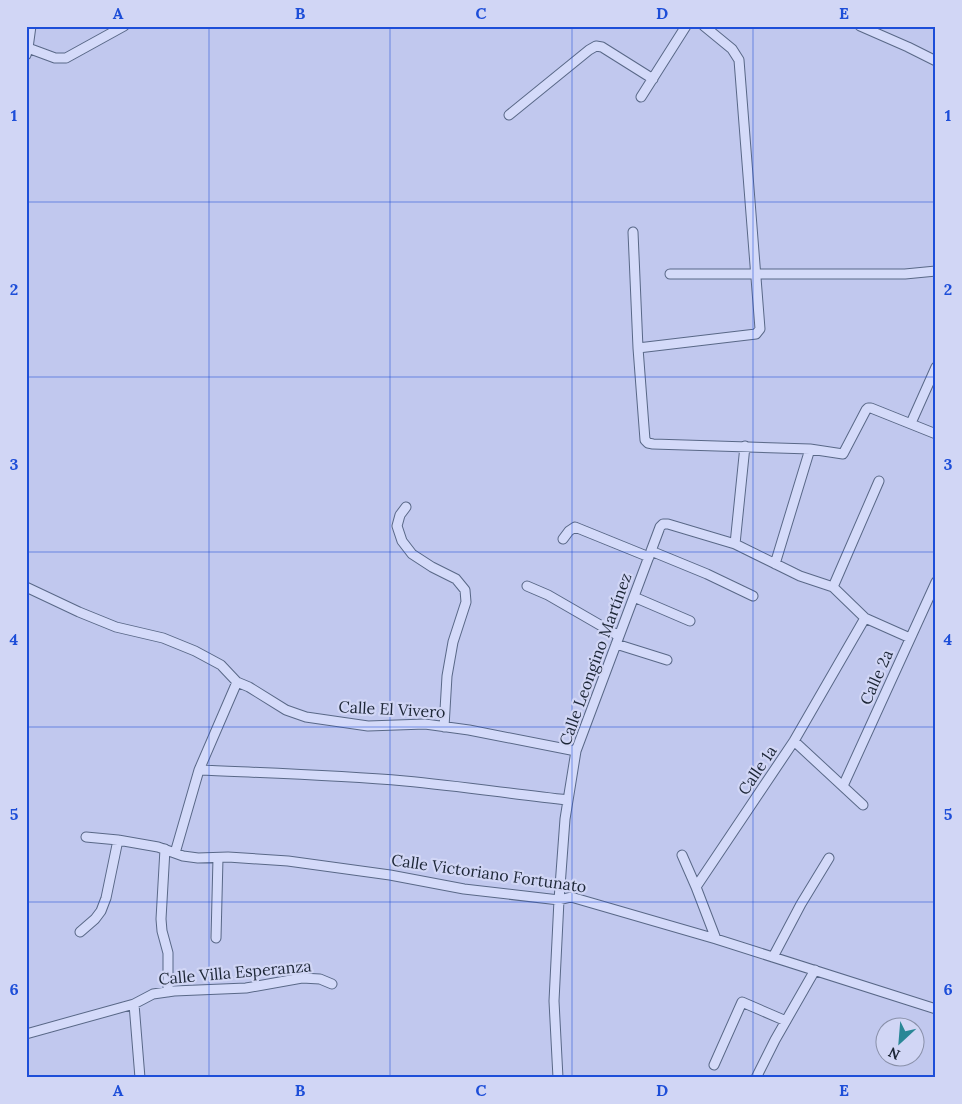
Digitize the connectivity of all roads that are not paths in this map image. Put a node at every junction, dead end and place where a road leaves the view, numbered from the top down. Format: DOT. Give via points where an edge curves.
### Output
graph roads {
  1 [pos="31,26"];
  2 [pos="124,26"];
  3 [pos="686,26"];
  4 [pos="704,26"];
  5 [pos="860,26"];
  6 [pos="27,52"];
  7 [pos="936,61"];
  8 [pos="653,79"];
  9 [pos="641,97"];
  10 [pos="509,115"];
  11 [pos="633,232"];
  12 [pos="936,271"];
  13 [pos="670,274"];
  14 [pos="755,274"];
  15 [pos="638,348"];
  16 [pos="936,367"];
  17 [pos="911,423"];
  18 [pos="936,434"];
  19 [pos="745,446"];
  20 [pos="810,449"];
  21 [pos="879,481"];
  22 [pos="406,507"];
  23 [pos="563,539"];
  24 [pos="735,544"];
  25 [pos="650,554"];
  26 [pos="775,564"];
  27 [pos="936,582"];
  28 [pos="527,586"];
  29 [pos="26,587"];
  30 [pos="833,587"];
  31 [pos="753,596"];
  32 [pos="634,597"];
  33 [pos="866,618"];
  34 [pos="690,621"];
  35 [pos="910,638"];
  36 [pos="617,640"];
  37 [pos="667,660"];
  38 [pos="237,682"];
  39 [pos="444,727"];
  40 [pos="794,741"];
  41 [pos="576,751"];
  42 [pos="198,770"];
  43 [pos="843,786"];
  44 [pos="568,800"];
  45 [pos="863,805"];
  46 [pos="86,837"];
  47 [pos="118,840"];
  48 [pos="165,849"];
  49 [pos="175,853"];
  50 [pos="682,855"];
  51 [pos="218,858"];
  52 [pos="829,858"];
  53 [pos="696,887"];
  54 [pos="559,900"];
  55 [pos="80,932"];
  56 [pos="216,938"];
  57 [pos="716,939"];
  58 [pos="773,957"];
  59 [pos="815,970"];
  60 [pos="332,984"];
  61 [pos="168,992"];
  62 [pos="134,1004"];
  63 [pos="936,1008"];
  64 [pos="786,1021"];
  65 [pos="26,1034"];
  66 [pos="714,1064"];
  67 [pos="140,1078"];
  68 [pos="558,1078"];
  69 [pos="756,1078"];
  1 -- 6 [label="street"];
  2 -- 6 [label="street" via="66,58"];
  3 -- 8 [label="street"];
  4 -- 14 [label="street" via="732,49 739,60"];
  5 -- 7 [label="street"];
  8 -- 9 [label="street"];
  8 -- 10 [label="street" via="596,46"];
  11 -- 15 [label="street"];
  12 -- 14 [label="street"];
  13 -- 14 [label="street"];
  14 -- 15 [label="street" via="760,330 756,334"];
  15 -- 19 [label="street" via="645,440 648,443"];
  16 -- 17 [label="street"];
  17 -- 18 [label="street"];
  17 -- 20 [label="street" via="868,408 843,454"];
  19 -- 20 [label="street"];
  19 -- 24 [label="street"];
  20 -- 26 [label="street"];
  21 -- 30 [label="street"];
  22 -- 39 [label="street" via="397,526 402,542 412,554 456,579 464,590 466,602 453,642 447,676"];
  23 -- 25 [label="street" via="574,527"];
  24 -- 25 [label="street, Calle Leongino Martínez" via="663,524"];
  24 -- 26 [label="street"];
  25 -- 31 [label="street" via="708,574"];
  25 -- 32 [label="street, Calle Leongino Martínez"];
  26 -- 30 [label="street"];
  27 -- 35 [label="street, Calle 2a"];
  28 -- 36 [label="street" via="548,595"];
  29 -- 38 [label="street, Calle El Vivero" via="116,627 163,638 195,651 221,665"];
  30 -- 33 [label="street"];
  32 -- 34 [label="street"];
  32 -- 36 [label="street, Calle Leongino Martínez"];
  33 -- 35 [label="street"];
  33 -- 40 [label="street, Calle 1a"];
  35 -- 43 [label="street, Calle 2a"];
  36 -- 37 [label="street"];
  36 -- 41 [label="street, Calle Leongino Martínez"];
  38 -- 39 [label="street, Calle El Vivero" via="286,710 306,717 368,726 425,724"];
  38 -- 42 [label="street"];
  39 -- 41 [label="street, Calle El Vivero"];
  40 -- 43 [label="street"];
  40 -- 53 [label="street, Calle 1a"];
  41 -- 44 [label="street, Calle Leongino Martínez"];
  42 -- 44 [label="street" via="404,781"];
  42 -- 49 [label="street"];
  43 -- 45 [label="street"];
  44 -- 54 [label="street, Calle Leongino Martínez"];
  46 -- 47 [label="street, Calle Victoriano Fortunato"];
  47 -- 48 [label="street, Calle Victoriano Fortunato"];
  47 -- 55 [label="street" via="102,911"];
  48 -- 49 [label="street, Calle Victoriano Fortunato"];
  48 -- 61 [label="street" via="161,919 168,953"];
  49 -- 51 [label="street, Calle Victoriano Fortunato"];
  50 -- 53 [label="street"];
  51 -- 54 [label="street, Calle Victoriano Fortunato" via="288,861 464,889"];
  51 -- 56 [label="street"];
  52 -- 58 [label="street"];
  53 -- 57 [label="street"];
  54 -- 57 [label="street, Calle Victoriano Fortunato" via="571,897"];
  54 -- 68 [label="street, Calle Leongino Martínez" via="554,1001"];
  57 -- 58 [label="street, Calle Victoriano Fortunato"];
  58 -- 59 [label="street, Calle Victoriano Fortunato"];
  59 -- 63 [label="street, Calle Victoriano Fortunato"];
  59 -- 64 [label="street"];
  60 -- 61 [label="street, Calle Villa Esperanza" via="320,979 302,978 246,988"];
  61 -- 62 [label="street, Calle Villa Esperanza" via="153,994"];
  62 -- 65 [label="street, Calle Villa Esperanza"];
  62 -- 67 [label="street"];
  64 -- 66 [label="street" via="742,1002"];
  64 -- 69 [label="street"];
}
